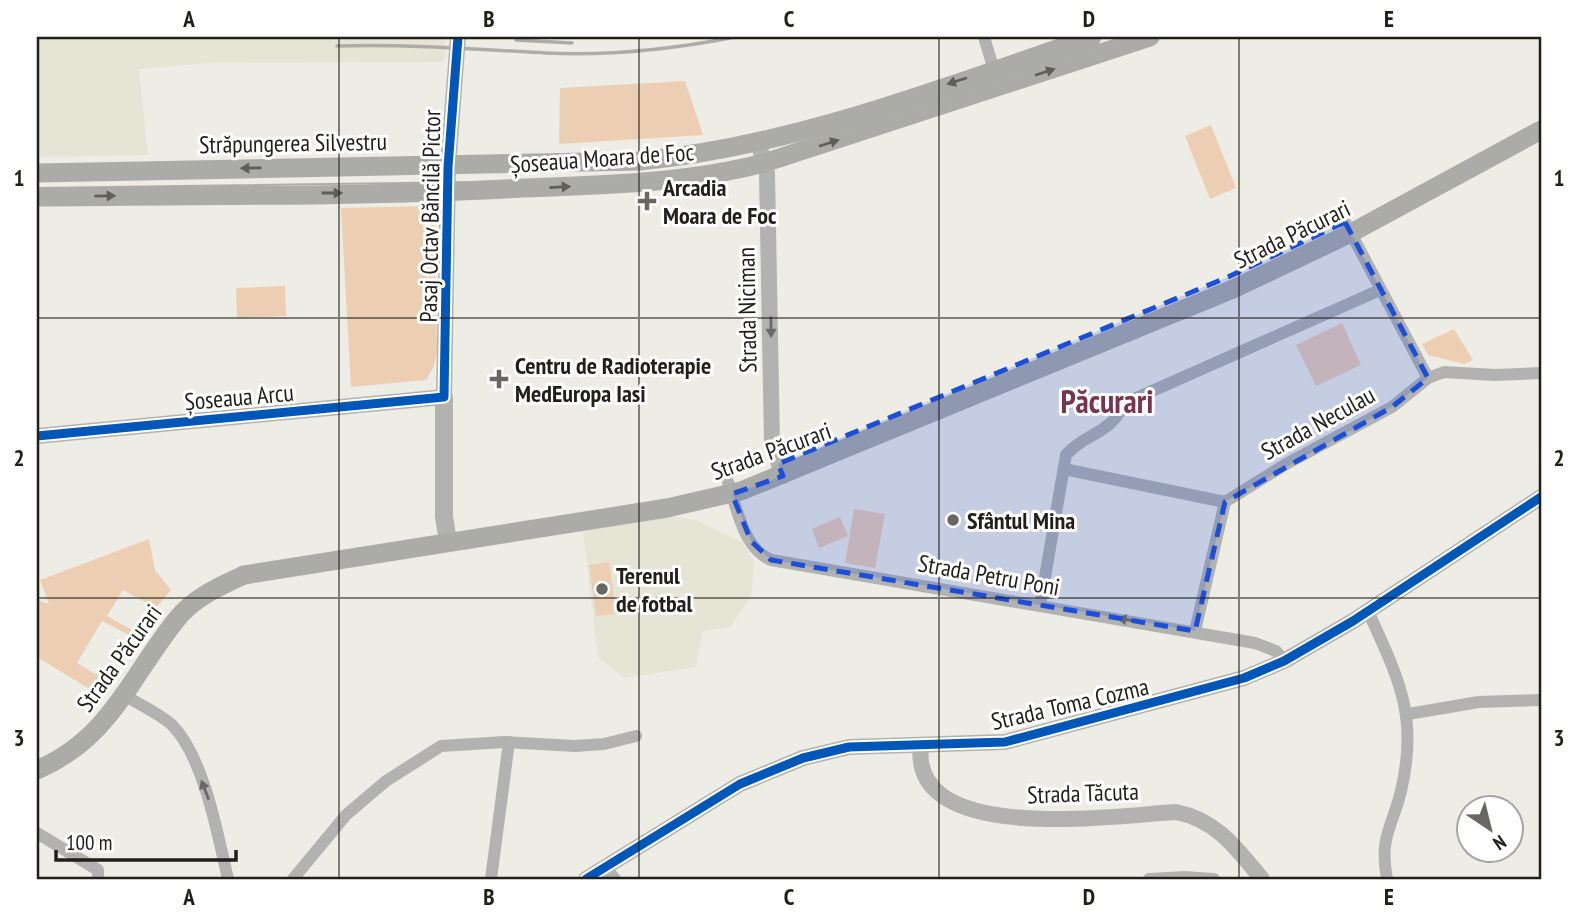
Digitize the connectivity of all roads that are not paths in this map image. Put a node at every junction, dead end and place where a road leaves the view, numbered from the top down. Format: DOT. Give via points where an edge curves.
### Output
graph roads {
  1 [pos="457,37"];
  2 [pos="984,37"];
  3 [pos="1092,37"];
  4 [pos="1150,37"];
  5 [pos="997,78"];
  6 [pos="1541,116"];
  7 [pos="1541,130"];
  8 [pos="758,142"];
  9 [pos="764,163"];
  10 [pos="37,173"];
  11 [pos="37,197"];
  12 [pos="1348,228"];
  13 [pos="1380,290"];
  14 [pos="1541,373"];
  15 [pos="1429,378"];
  16 [pos="444,397"];
  17 [pos="37,436"];
  18 [pos="1063,469"];
  19 [pos="781,470"];
  20 [pos="730,488"];
  21 [pos="1541,497"];
  22 [pos="1225,502"];
  23 [pos="447,536"];
  24 [pos="1040,606"];
  25 [pos="1368,611"];
  26 [pos="1195,631"];
  27 [pos="1284,661"];
  28 [pos="126,696"];
  29 [pos="1541,700"];
  30 [pos="1408,714"];
  31 [pos="636,736"];
  32 [pos="509,742"];
  33 [pos="921,745"];
  34 [pos="37,757"];
  35 [pos="37,770"];
  36 [pos="37,833"];
  37 [pos="611,874"];
  38 [pos="98,879"];
  39 [pos="228,879"];
  40 [pos="293,879"];
  41 [pos="491,879"];
  42 [pos="586,879"];
  43 [pos="1149,879"];
  44 [pos="1214,879"];
  45 [pos="1261,879"];
  46 [pos="1387,879"];
  1 -- 16 [label="street, Pasaj Octav Băncilă Pictor" via="447,167"];
  2 -- 5 [label="street"];
  3 -- 5 [label="main road, Șoseaua Moara de Foc"];
  5 -- 4 [label="main road, Șoseaua Moara de Foc, one-way"];
  5 -- 8 [label="main road, Șoseaua Moara de Foc, one-way"];
  9 -- 5 [label="main road, Șoseaua Moara de Foc, one-way"];
  6 -- 12 [label="main road, Strada Păcurari"];
  7 -- 12 [label="main road, Strada Păcurari"];
  8 -- 9 [label="street, Strada Niciman"];
  8 -- 10 [label="main road, Străpungerea Silvestru, one-way" via="639,161"];
  11 -- 9 [label="main road, Șoseaua Moara de Foc, one-way" via="467,192 652,182"];
  9 -- 19 [label="street, Strada Niciman, one-way" via="772,444"];
  12 -- 13 [label="street"];
  12 -- 19 [label="main road, Strada Păcurari"];
  13 -- 15 [label="street"];
  13 -- 18 [label="street" via="1125,403 1102,433 1075,444"];
  14 -- 15 [label="street, Strada Neculau" via="1444,372"];
  15 -- 22 [label="street, Strada Neculau" via="1392,407"];
  16 -- 17 [label="street, Șoseaua Arcu"];
  16 -- 23 [label="main road"];
  18 -- 22 [label="street"];
  18 -- 24 [label="street"];
  19 -- 20 [label="main road, Strada Păcurari"];
  20 -- 23 [label="main road, Strada Păcurari"];
  20 -- 24 [label="street, Strada Petru Poni" via="751,541 771,560"];
  21 -- 25 [label="street, Strada Toma Cozma"];
  22 -- 26 [label="street"];
  23 -- 28 [label="main road, Strada Păcurari" via="275,568 216,588 178,617"];
  23 -- 34 [label="main road, Strada Păcurari" via="277,557 211,578 170,611 97,712"];
  26 -- 24 [label="street, Strada Petru Poni, one-way"];
  25 -- 27 [label="street, Strada Toma Cozma"];
  25 -- 30 [label="street"];
  26 -- 27 [label="street, Strada Petru Poni" via="1265,646"];
  27 -- 33 [label="street, Strada Toma Cozma" via="1215,688 1005,742"];
  28 -- 35 [label="main road, Strada Păcurari" via="91,736"];
  39 -- 28 [label="street, one-way" via="214,812 191,755 172,726"];
  29 -- 30 [label="street" via="1479,702"];
  30 -- 46 [label="street" via="1401,794 1384,842"];
  31 -- 32 [label="street" via="575,746"];
  32 -- 40 [label="street" via="449,744 424,756 346,815"];
  32 -- 41 [label="street"];
  33 -- 37 [label="street, Strada Toma Cozma" via="849,747 760,774"];
  33 -- 45 [label="street, Strada Tăcuta" via="921,770 933,788 975,810 1036,820 1191,815 1218,830"];
  36 -- 38 [label="street" via="98,870"];
  37 -- 42 [label="street, Strada Toma Cozma"];
  43 -- 44 [label="street"];
}
